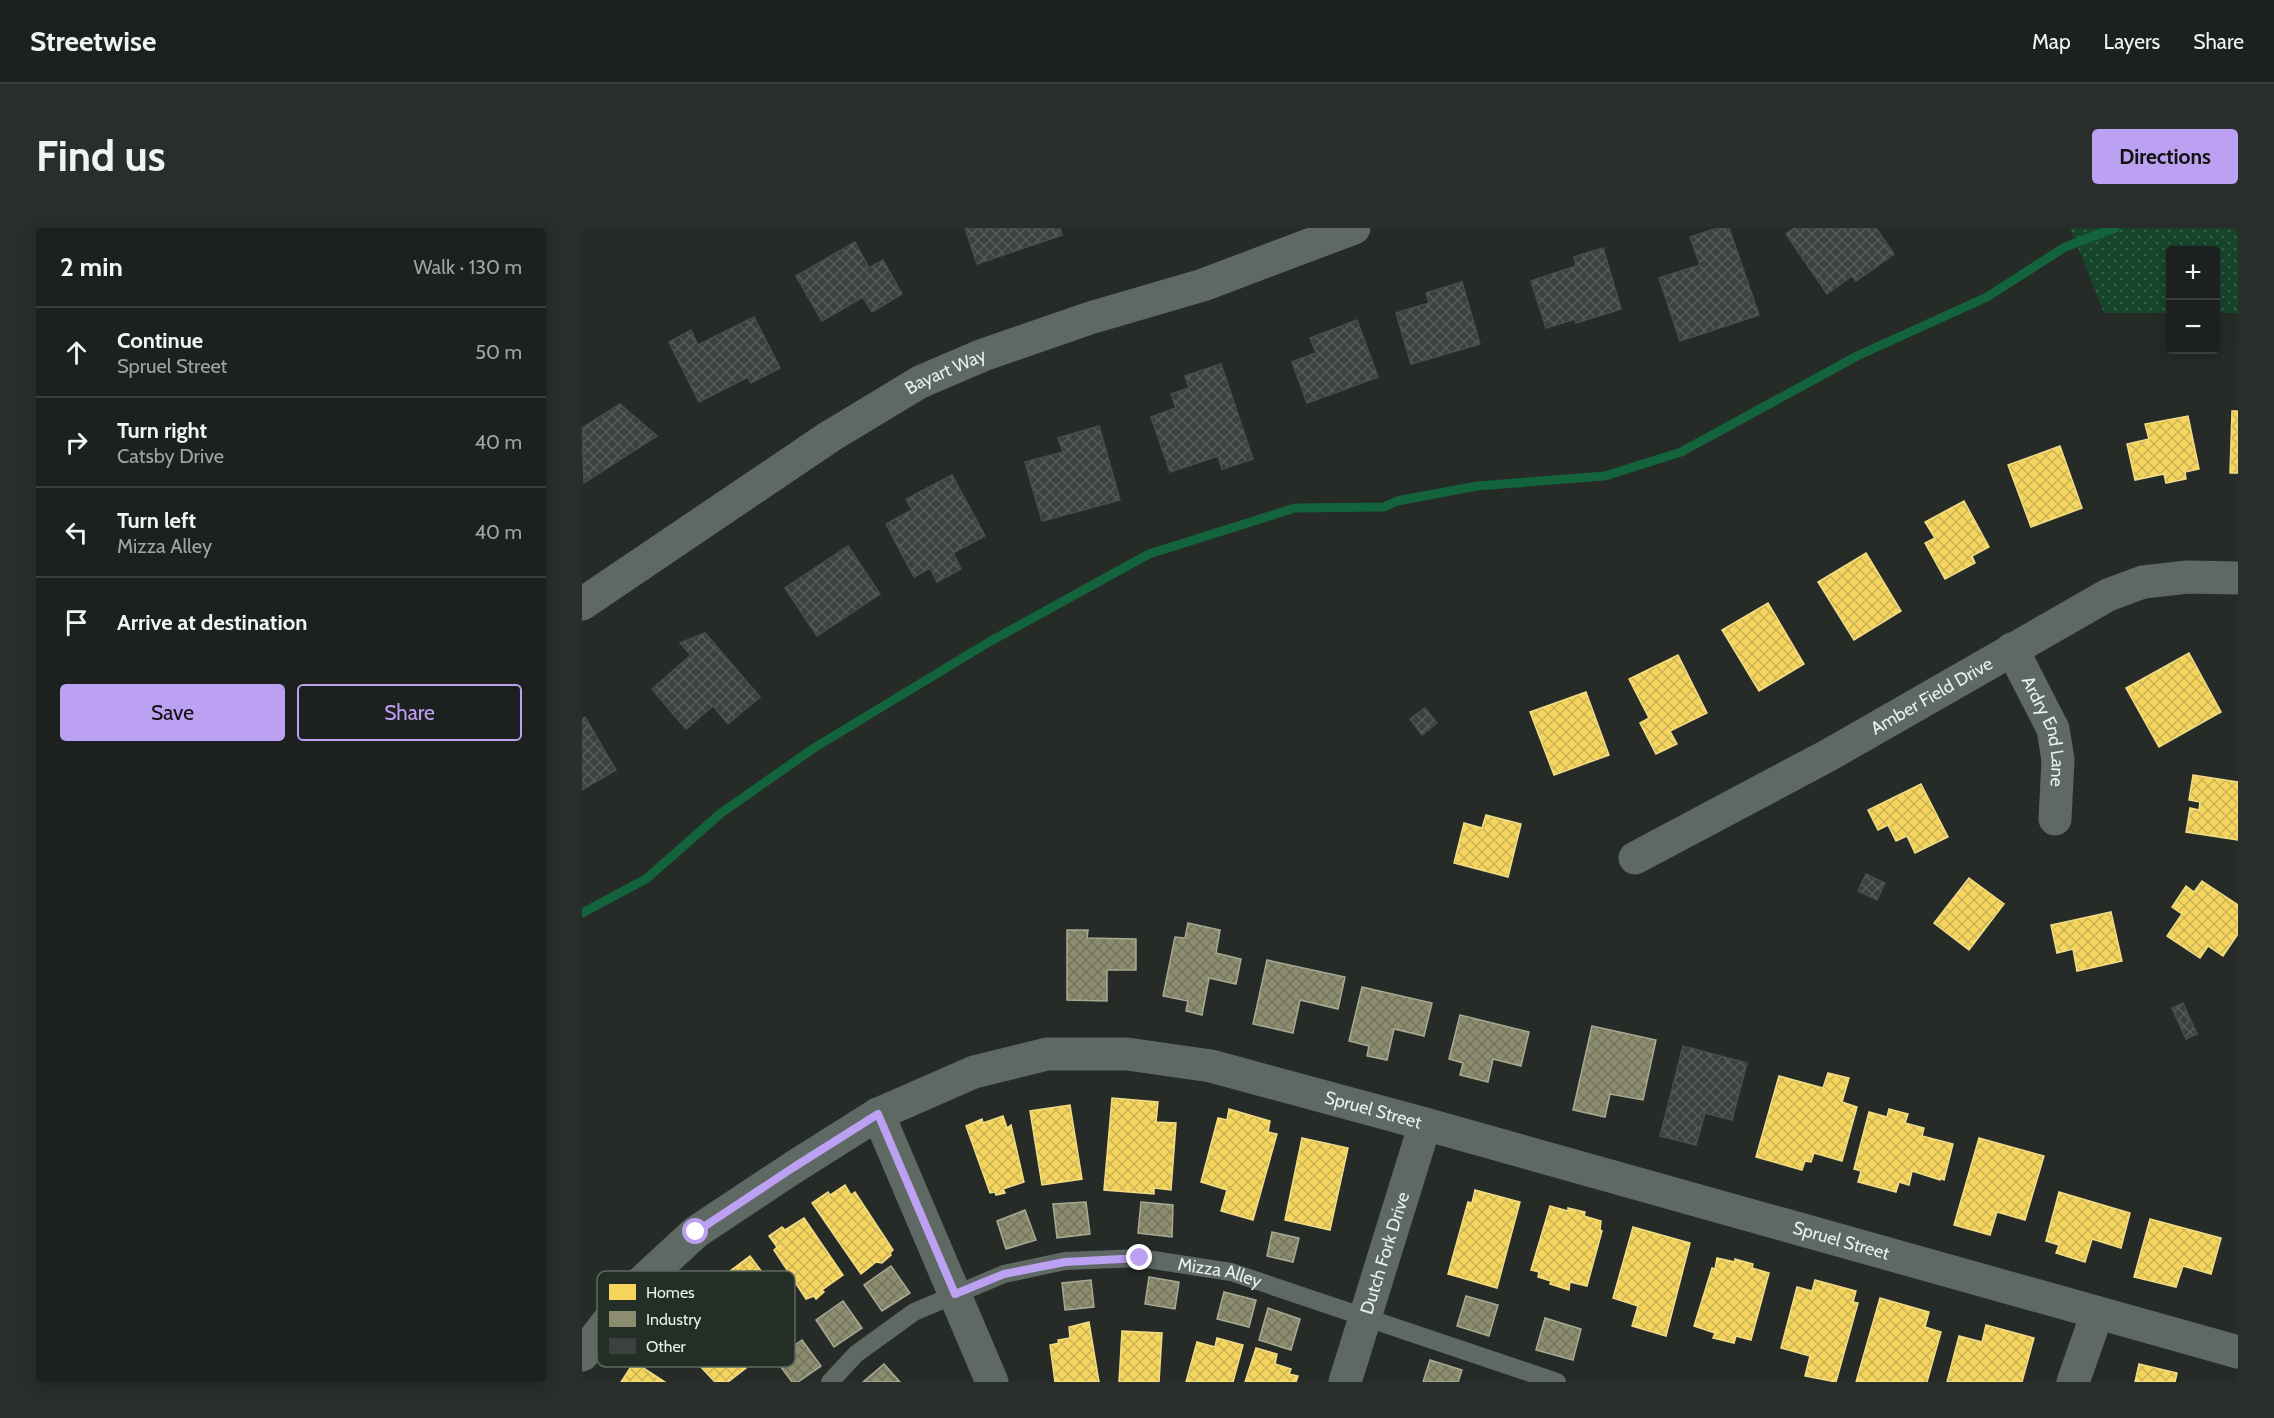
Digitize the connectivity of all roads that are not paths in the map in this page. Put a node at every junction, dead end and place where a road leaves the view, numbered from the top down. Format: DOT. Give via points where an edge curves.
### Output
graph roads {
  1 [pos="1354,228"];
  2 [pos="1289,239"];
  3 [pos="2238,578"];
  4 [pos="582,604"];
  5 [pos="2012,649"];
  6 [pos="2055,819"];
  7 [pos="1635,858"];
  8 [pos="878,1114"];
  9 [pos="1425,1124"];
  10 [pos="654,1271"];
  11 [pos="955,1294"];
  12 [pos="2097,1314"];
  13 [pos="1365,1319"];
  14 [pos="597,1335"];
  15 [pos="2238,1352"];
  16 [pos="582,1354"];
  17 [pos="830,1382"];
  18 [pos="992,1382"];
  19 [pos="1345,1382"];
  20 [pos="1557,1382"];
  21 [pos="2073,1382"];
  1 -- 2 [label="street, Bayart Way"];
  2 -- 4 [label="street, Bayart Way" via="1203,285 1090,318 983,355 920,382 828,437"];
  3 -- 5 [label="street, Amber Field Drive" via="2188,577 2143,582 2108,595"];
  5 -- 6 [label="street, Ardry End Lane" via="2053,729 2058,760"];
  5 -- 7 [label="street, Amber Field Drive" via="1827,756"];
  8 -- 9 [label="street, Spruel Street" via="974,1072 1047,1054 1127,1054 1211,1066"];
  8 -- 10 [label="street, Spruel Street" via="696,1232"];
  8 -- 11 [label="street"];
  9 -- 12 [label="street, Spruel Street"];
  9 -- 13 [label="street, Dutch Fork Drive"];
  11 -- 13 [label="lane, Mizza Alley" via="1004,1274 1065,1262 1140,1258 1232,1272"];
  11 -- 17 [label="lane, Mizza Alley" via="914,1312 856,1354"];
  11 -- 18 [label="street"];
  12 -- 15 [label="street, Spruel Street"];
  12 -- 21 [label="street"];
  13 -- 19 [label="street, Dutch Fork Drive"];
  13 -- 20 [label="lane, Mizza Alley"];
  14 -- 16 [label="street, Spruel Street"];
}
